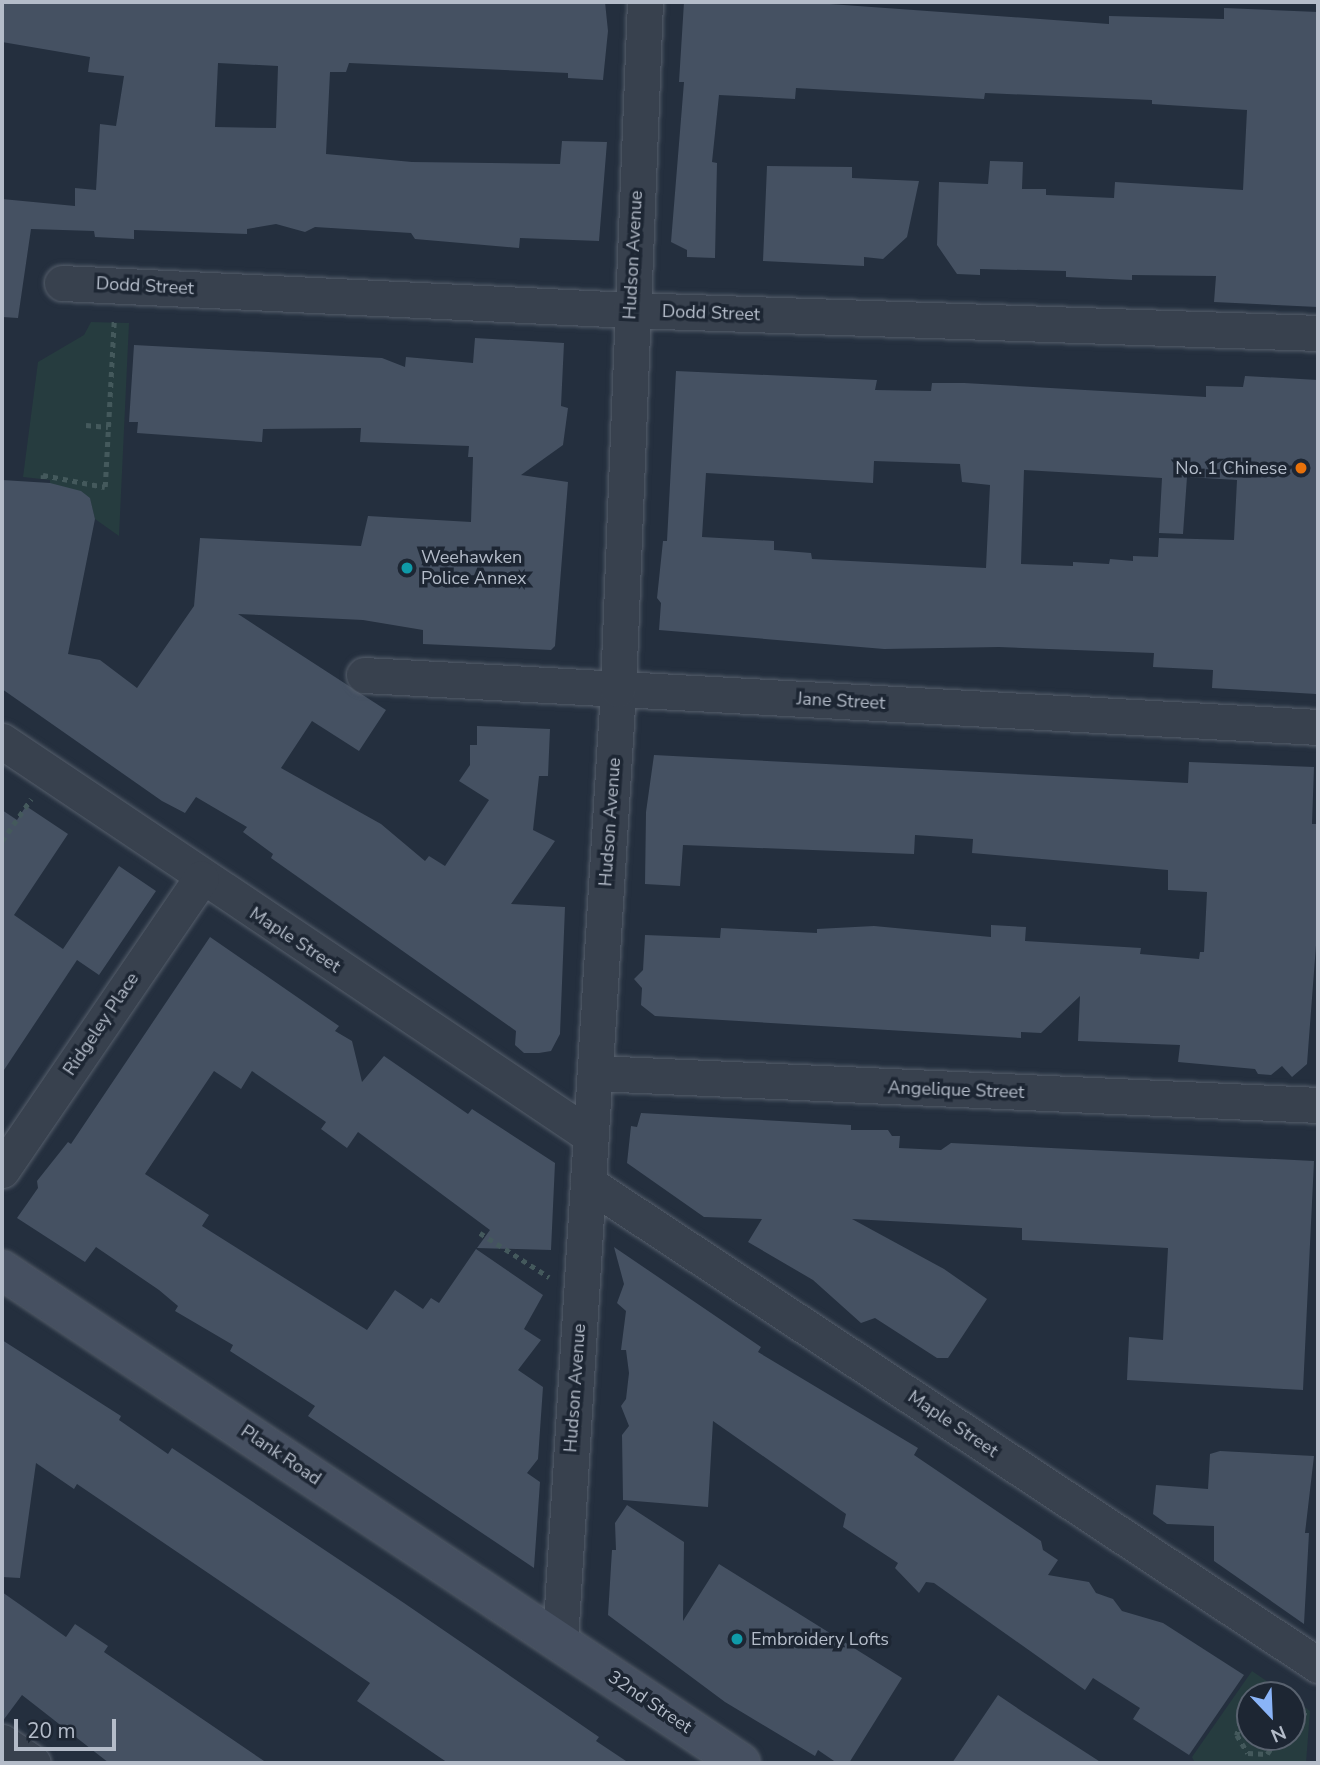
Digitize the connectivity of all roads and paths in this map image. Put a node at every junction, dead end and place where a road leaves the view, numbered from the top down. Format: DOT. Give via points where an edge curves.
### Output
graph roads {
  1 [pos="645,2"];
  2 [pos="62,282"];
  3 [pos="630,310"];
  4 [pos="114,315"];
  5 [pos="1318,333"];
  6 [pos="86,425"];
  7 [pos="108,427"];
  8 [pos="43,479"];
  9 [pos="364,676"];
  10 [pos="618,689"];
  11 [pos="1318,727"];
  12 [pos="2,741"];
  13 [pos="48,772"];
  14 [pos="2,841"];
  15 [pos="201,878"];
  16 [pos="595,1073"];
  17 [pos="1318,1105"];
  18 [pos="591,1136"];
  19 [pos="2,1170"];
  20 [pos="588,1183"];
  21 [pos="480,1233"];
  22 [pos="2,1270"];
  23 [pos="552,1279"];
  24 [pos="559,1641"];
  25 [pos="1318,1665"];
  26 [pos="1310,1710"];
  27 [pos="1306,1712"];
  28 [pos="2,1742"];
  29 [pos="1247,1751"];
  30 [pos="1269,1751"];
  31 [pos="33,1763"];
  32 [pos="741,1763"];
  1 -- 3 [label="street, Hudson Avenue"];
  2 -- 3 [label="street, Dodd Street"];
  3 -- 5 [label="street, Dodd Street"];
  3 -- 10 [label="street, Hudson Avenue"];
  4 -- 7 [label="path"];
  6 -- 7 [label="path"];
  7 -- 8 [label="path" via="106,487 43,475"];
  9 -- 10 [label="street, Jane Street"];
  10 -- 11 [label="street, Jane Street"];
  10 -- 16 [label="street, Hudson Avenue"];
  12 -- 13 [label="street, Maple Street"];
  13 -- 14 [label="path"];
  13 -- 15 [label="street, Maple Street"];
  15 -- 18 [label="street, Maple Street"];
  15 -- 19 [label="street, Ridgeley Place"];
  16 -- 17 [label="street, Angelique Street"];
  16 -- 18 [label="street, Hudson Avenue"];
  18 -- 20 [label="street, Hudson Avenue"];
  20 -- 24 [label="street, Hudson Avenue"];
  20 -- 25 [label="street, Maple Street"];
  21 -- 23 [label="path"];
  22 -- 24 [label="main road, Plank Road"];
  24 -- 32 [label="main road, 32nd Street"];
  26 -- 27 [label="path"];
  28 -- 31 [label="street"];
  29 -- 30 [label="path"];
}
